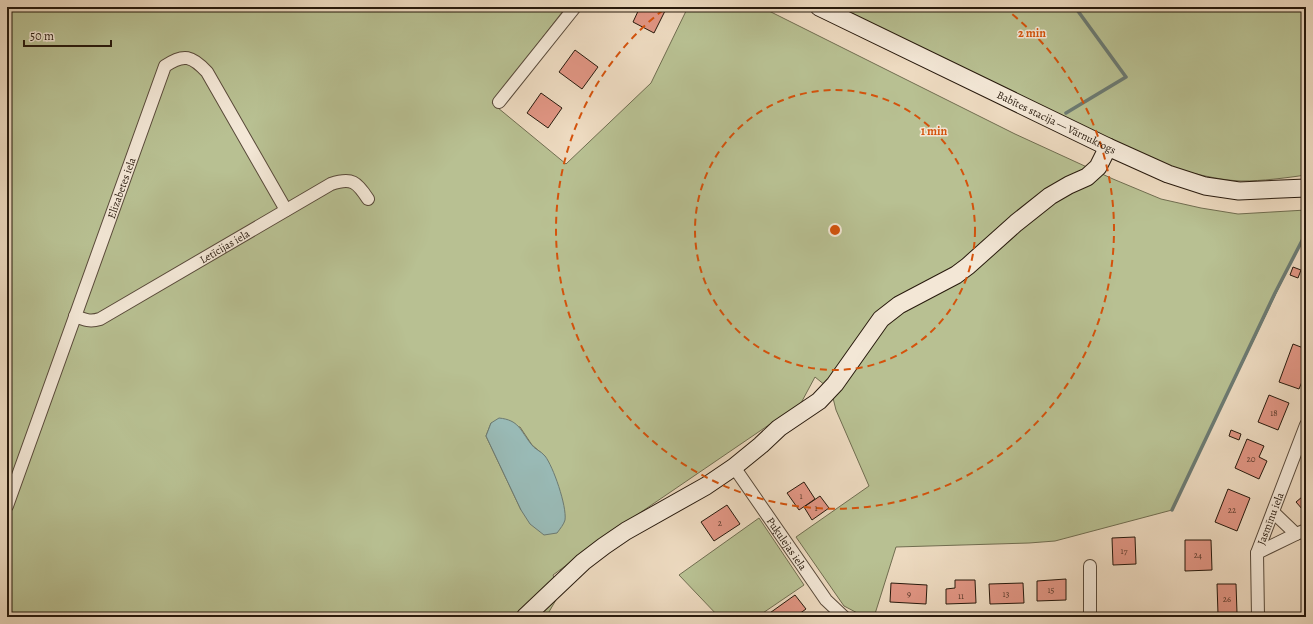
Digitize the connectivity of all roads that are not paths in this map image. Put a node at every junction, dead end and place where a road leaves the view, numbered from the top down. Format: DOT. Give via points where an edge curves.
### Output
graph roads {
  1 [pos="574,7"];
  2 [pos="819,7"];
  3 [pos="499,102"];
  4 [pos="1108,147"];
  5 [pos="1306,188"];
  6 [pos="368,199"];
  7 [pos="286,210"];
  8 [pos="76,316"];
  9 [pos="1306,425"];
  10 [pos="734,467"];
  11 [pos="7,506"];
  12 [pos="1273,512"];
  13 [pos="1301,532"];
  14 [pos="1257,554"];
  15 [pos="1090,566"];
  16 [pos="525,617"];
  17 [pos="844,617"];
  18 [pos="1090,617"];
  19 [pos="1258,617"];
  1 -- 3 [label="street"];
  2 -- 4 [label="street, Babītes stacija — Vārnukrogs"];
  4 -- 5 [label="street, Babītes stacija — Vārnukrogs" via="1168,174 1205,186 1239,191"];
  4 -- 10 [label="street" via="1098,168 1087,177 1050,196 956,275 899,305 881,319 835,384 819,400 779,428"];
  6 -- 7 [label="street, Letīcijas iela" via="361,187 352,181 343,180"];
  7 -- 8 [label="street, Letīcijas iela" via="100,319 92,321"];
  7 -- 8 [label="street, Elizabetes iela" via="207,72 197,62 186,58 174,60 165,66"];
  8 -- 11 [label="street, Elizabetes iela"];
  9 -- 12 [label="street, Jasmīnu iela"];
  10 -- 16 [label="street" via="604,546 583,562"];
  10 -- 17 [label="street, Puķulejas iela" via="826,600"];
  12 -- 13 [label="street"];
  12 -- 14 [label="street, Jasmīnu iela"];
  13 -- 14 [label="street"];
  14 -- 19 [label="street, Jasmīnu iela"];
  15 -- 18 [label="street"];
}
